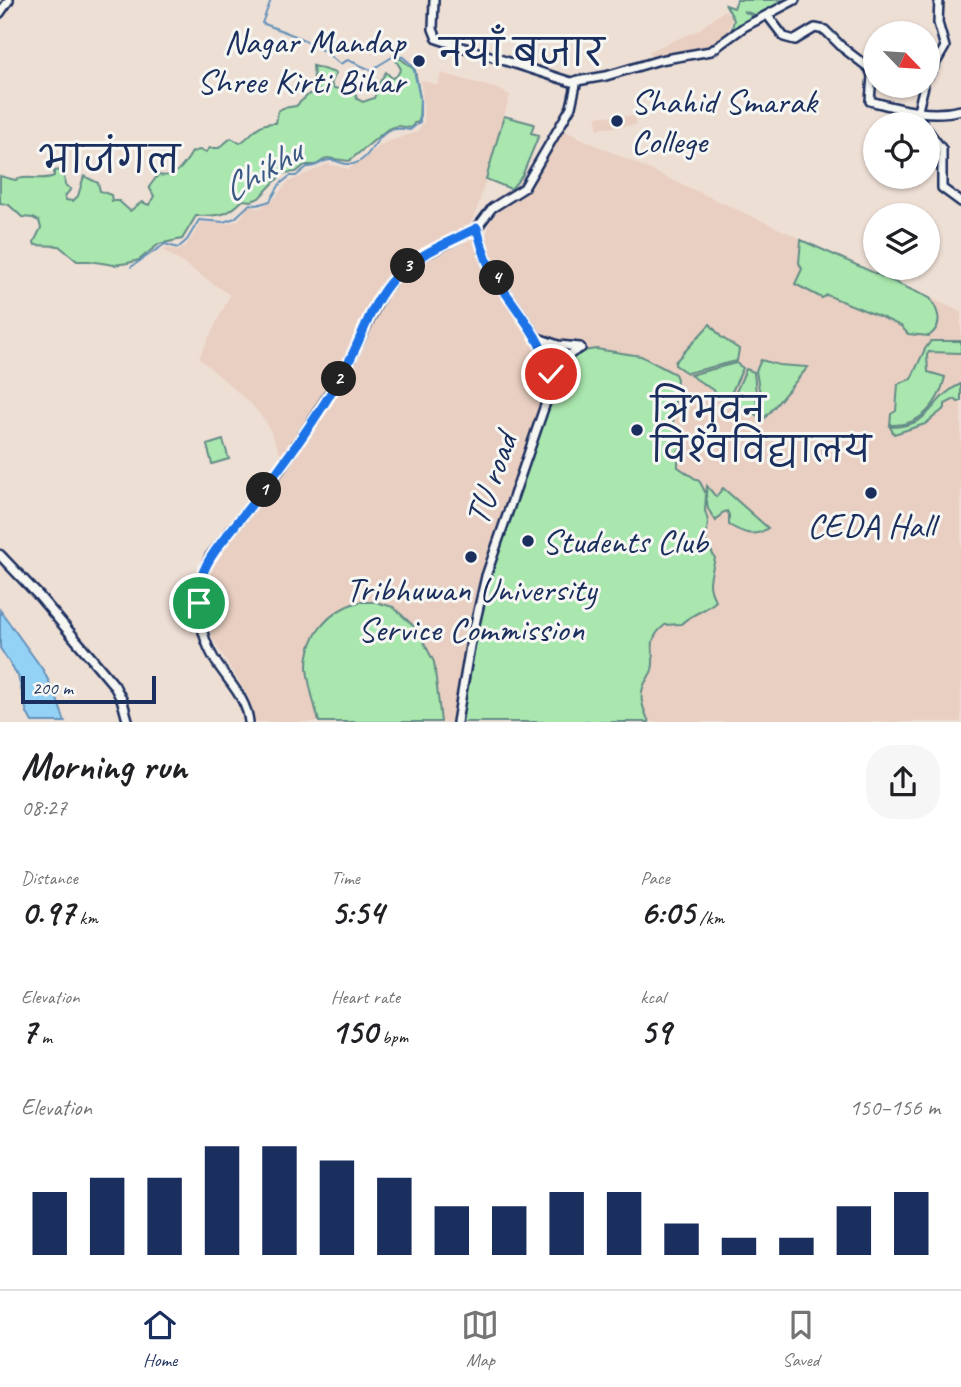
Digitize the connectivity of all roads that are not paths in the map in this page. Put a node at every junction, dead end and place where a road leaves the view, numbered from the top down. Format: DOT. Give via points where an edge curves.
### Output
graph roads {
  1 [pos="9,0"];
  2 [pos="435,0"];
  3 [pos="795,0"];
  4 [pos="939,0"];
  5 [pos="0,13"];
  6 [pos="768,16"];
  7 [pos="938,21"];
  8 [pos="940,30"];
  9 [pos="940,56"];
  10 [pos="577,80"];
  11 [pos="961,110"];
  12 [pos="913,112"];
  13 [pos="939,112"];
  14 [pos="940,146"];
  15 [pos="961,202"];
  16 [pos="477,228"];
  17 [pos="537,337"];
  18 [pos="552,385"];
  19 [pos="0,555"];
  20 [pos="128,722"];
  21 [pos="249,722"];
  22 [pos="457,722"];
  1 -- 5 [label="street"];
  2 -- 10 [label="street" via="437,39 571,82"];
  3 -- 6 [label="street"];
  4 -- 7 [label="street"];
  6 -- 10 [label="street" via="711,51"];
  6 -- 12 [label="street" via="789,40 815,28 825,30 869,68 870,101"];
  8 -- 9 [label="street" via="945,47"];
  10 -- 16 [label="street" via="571,107 527,184 492,208"];
  11 -- 13 [label="street"];
  14 -- 15 [label="street" via="942,188"];
  16 -- 17 [label="street" via="491,269"];
  16 -- 21 [label="street" via="418,258 389,285 336,384 283,465 205,565 198,595 205,635 216,662 244,703"];
  17 -- 18 [label="street"];
  17 -- 18 [label="street, TU road" via="581,348 564,360"];
  18 -- 22 [label="street, TU road" via="486,576"];
  19 -- 20 [label="main road" via="114,685"];
}
